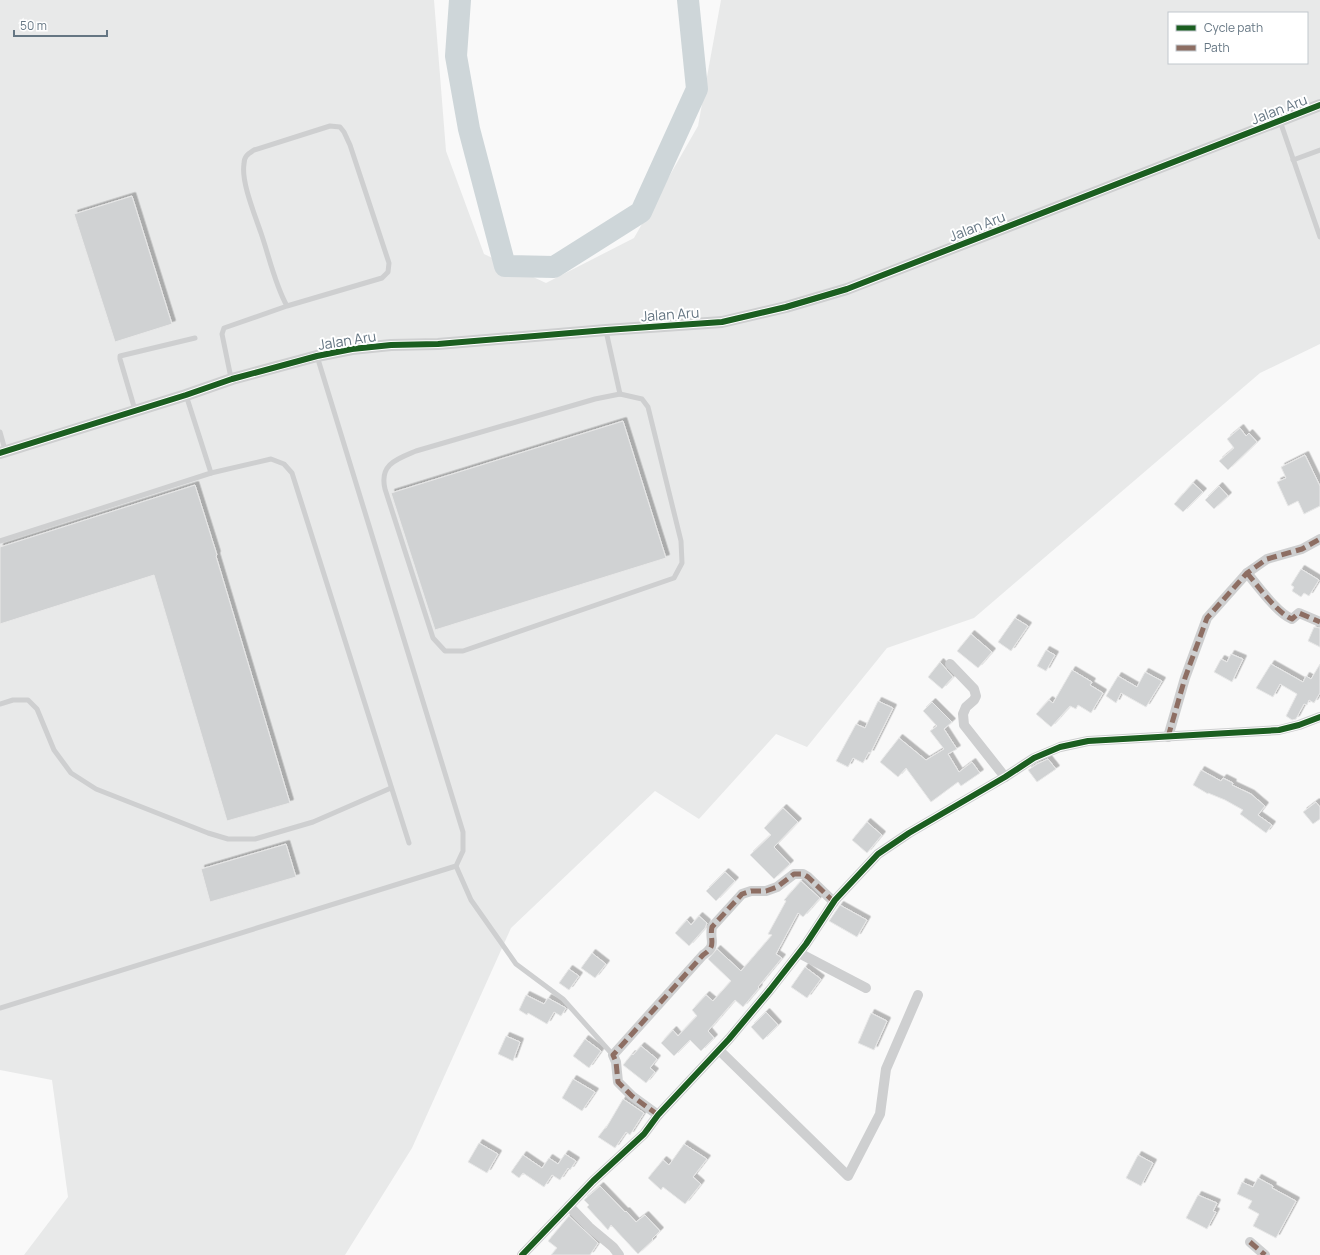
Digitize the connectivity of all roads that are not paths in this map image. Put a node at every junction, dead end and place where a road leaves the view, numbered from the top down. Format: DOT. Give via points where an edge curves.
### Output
graph roads {
  1 [pos="1320,105"];
  2 [pos="1280,121"];
  3 [pos="1320,150"];
  4 [pos="1293,160"];
  5 [pos="1320,237"];
  6 [pos="287,306"];
  7 [pos="606,330"];
  8 [pos="195,338"];
  9 [pos="317,356"];
  10 [pos="232,379"];
  11 [pos="620,394"];
  12 [pos="186,395"];
  13 [pos="135,410"];
  14 [pos="0,432"];
  15 [pos="3,452"];
  16 [pos="211,474"];
  17 [pos="1320,539"];
  18 [pos="0,541"];
  19 [pos="1246,573"];
  20 [pos="1320,622"];
  21 [pos="950,664"];
  22 [pos="0,704"];
  23 [pos="1320,717"];
  24 [pos="1168,737"];
  25 [pos="1005,777"];
  26 [pos="392,788"];
  27 [pos="409,844"];
  28 [pos="456,866"];
  29 [pos="834,902"];
  30 [pos="799,953"];
  31 [pos="866,988"];
  32 [pos="918,995"];
  33 [pos="0,1008"];
  34 [pos="719,1050"];
  35 [pos="614,1055"];
  36 [pos="658,1115"];
  37 [pos="569,1206"];
  38 [pos="1250,1242"];
  39 [pos="522,1255"];
  40 [pos="620,1255"];
  41 [pos="1265,1255"];
  1 -- 2 [label="street, Jalan Aru"];
  2 -- 4 [label="lane"];
  2 -- 7 [label="street, Jalan Aru" via="846,289 722,322"];
  3 -- 4 [label="lane"];
  4 -- 5 [label="lane"];
  6 -- 6 [label="lane" via="273,271 246,184 244,164 247,154 254,150 330,126 340,128 350,145 389,263 388,272 382,278"];
  6 -- 10 [label="lane" via="222,330"];
  7 -- 9 [label="street, Jalan Aru" via="438,344 391,345"];
  7 -- 11 [label="lane"];
  8 -- 13 [label="lane" via="120,356"];
  9 -- 10 [label="street, Jalan Aru"];
  9 -- 28 [label="lane" via="463,832 463,851"];
  10 -- 12 [label="street, Jalan Aru"];
  11 -- 11 [label="lane" via="416,451 393,461 385,470 385,489 433,638 445,651 463,651 674,578 682,563 681,541 648,406 642,399"];
  12 -- 13 [label="street, Jalan Aru"];
  12 -- 16 [label="lane"];
  13 -- 15 [label="street, Jalan Aru"];
  14 -- 15 [label="lane"];
  16 -- 18 [label="lane"];
  16 -- 26 [label="lane" via="271,459 284,464 292,473"];
  17 -- 19 [label="street" via="1302,549 1267,558"];
  19 -- 20 [label="street" via="1287,616 1292,618 1299,614"];
  19 -- 24 [label="street" via="1208,618 1185,678"];
  21 -- 25 [label="street" via="974,689 976,696 966,707 964,725"];
  22 -- 26 [label="lane" via="13,700 28,700 37,709 54,750 71,773 96,789 228,839 255,839 313,822"];
  23 -- 24 [label="street" via="1279,730"];
  24 -- 25 [label="street" via="1088,741 1060,747 1034,758"];
  25 -- 29 [label="street" via="878,854"];
  26 -- 27 [label="lane"];
  28 -- 33 [label="lane"];
  28 -- 35 [label="lane" via="471,900 516,964 563,999"];
  29 -- 30 [label="street"];
  29 -- 35 [label="street" via="808,877 800,874 794,874 777,887 766,891 742,894 712,927 710,950 703,954"];
  30 -- 31 [label="street"];
  30 -- 34 [label="street"];
  32 -- 34 [label="street" via="886,1069 880,1114 848,1176"];
  34 -- 36 [label="street"];
  35 -- 36 [label="street" via="618,1082"];
  36 -- 37 [label="street" via="644,1134"];
  37 -- 39 [label="street"];
  37 -- 40 [label="street"];
  38 -- 41 [label="street"];
}
